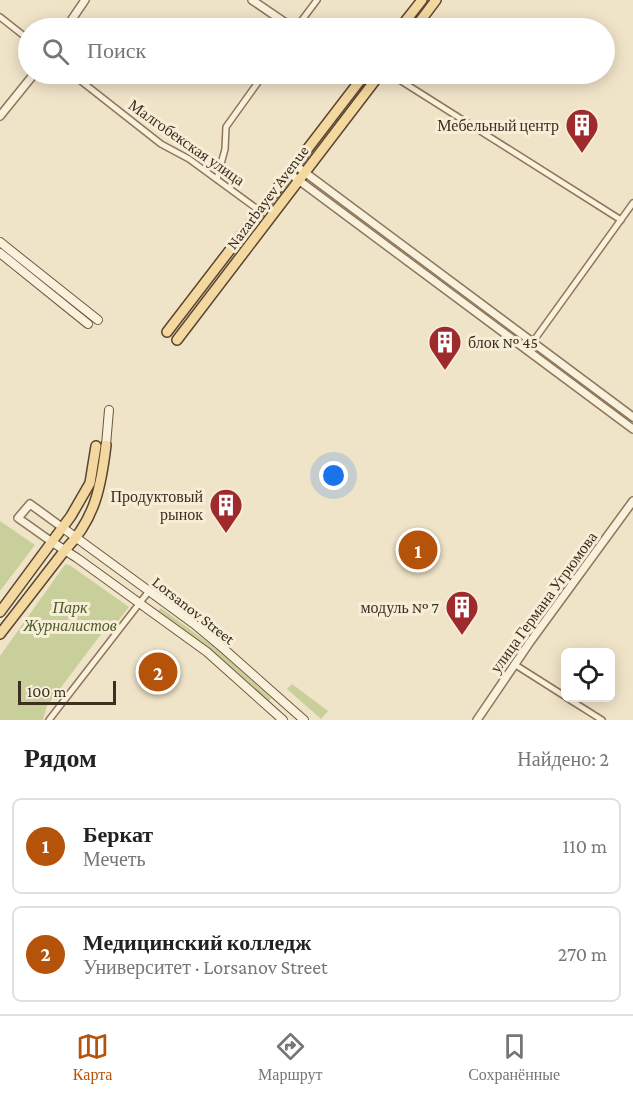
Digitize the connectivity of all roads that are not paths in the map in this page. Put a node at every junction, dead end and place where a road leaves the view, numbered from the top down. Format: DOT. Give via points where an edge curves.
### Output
graph roads {
  1 [pos="85,0"];
  2 [pos="252,0"];
  3 [pos="317,0"];
  4 [pos="422,0"];
  5 [pos="436,0"];
  6 [pos="0,17"];
  7 [pos="73,18"];
  8 [pos="279,18"];
  9 [pos="302,18"];
  10 [pos="408,18"];
  11 [pos="422,18"];
  12 [pos="18,31"];
  13 [pos="26,84"];
  14 [pos="85,84"];
  15 [pos="257,84"];
  16 [pos="357,84"];
  17 [pos="372,84"];
  18 [pos="406,84"];
  19 [pos="0,116"];
  20 [pos="292,169"];
  21 [pos="302,176"];
  22 [pos="217,179"];
  23 [pos="633,203"];
  24 [pos="260,210"];
  25 [pos="621,220"];
  26 [pos="0,242"];
  27 [pos="0,253"];
  28 [pos="98,320"];
  29 [pos="88,324"];
  30 [pos="166,332"];
  31 [pos="177,340"];
  32 [pos="532,342"];
  33 [pos="526,350"];
  34 [pos="110,410"];
  35 [pos="633,417"];
  36 [pos="633,429"];
  37 [pos="101,446"];
  38 [pos="633,501"];
  39 [pos="63,528"];
  40 [pos="77,538"];
  41 [pos="52,542"];
  42 [pos="65,550"];
  43 [pos="149,591"];
  44 [pos="140,603"];
  45 [pos="0,612"];
  46 [pos="13,617"];
  47 [pos="0,634"];
  48 [pos="0,644"];
  49 [pos="514,664"];
  50 [pos="561,694"];
  51 [pos="574,702"];
  52 [pos="49,720"];
  53 [pos="283,720"];
  54 [pos="304,720"];
  55 [pos="477,720"];
  56 [pos="602,720"];
  1 -- 7 [label="street"];
  2 -- 8 [label="street"];
  3 -- 9 [label="street"];
  4 -- 10 [label="main road"];
  5 -- 11 [label="main road"];
  6 -- 12 [label="street"];
  13 -- 19 [label="street"];
  14 -- 22 [label="street, Малгобекская улица" via="161,144"];
  15 -- 22 [label="street" via="226,127"];
  16 -- 20 [label="main road, Nazarbayev Avenue"];
  17 -- 21 [label="main road, Nazarbayev Avenue"];
  18 -- 25 [label="street"];
  20 -- 21 [label="street"];
  20 -- 24 [label="main road, Nazarbayev Avenue"];
  21 -- 31 [label="main road, Nazarbayev Avenue"];
  21 -- 32 [label="street"];
  21 -- 33 [label="street"];
  22 -- 24 [label="street, Малгобекская улица"];
  23 -- 25 [label="street"];
  24 -- 30 [label="main road, Nazarbayev Avenue"];
  25 -- 32 [label="street"];
  26 -- 28 [label="main road"];
  27 -- 29 [label="main road"];
  32 -- 33 [label="street"];
  32 -- 35 [label="street"];
  33 -- 36 [label="street"];
  34 -- 37 [label="main road"];
  37 -- 39 [label="main road" via="90,483"];
  37 -- 40 [label="main road" via="97,499"];
  38 -- 49 [label="street, улица Германа Угрюмова"];
  39 -- 40 [label="main road, Lorsanov Street"];
  39 -- 41 [label="main road"];
  39 -- 41 [label="street" via="30,504 18,518"];
  40 -- 42 [label="main road"];
  40 -- 43 [label="main road, Lorsanov Street"];
  41 -- 42 [label="main road, Lorsanov Street"];
  41 -- 45 [label="main road"];
  42 -- 44 [label="main road, Lorsanov Street"];
  42 -- 46 [label="main road"];
  43 -- 44 [label="street"];
  43 -- 54 [label="main road, Lorsanov Street" via="194,624"];
  44 -- 52 [label="street"];
  44 -- 53 [label="main road, Lorsanov Street" via="207,652"];
  46 -- 47 [label="main road"];
  46 -- 48 [label="main road"];
  49 -- 50 [label="street"];
  49 -- 55 [label="street, улица Германа Угрюмова"];
  51 -- 56 [label="street"];
}
